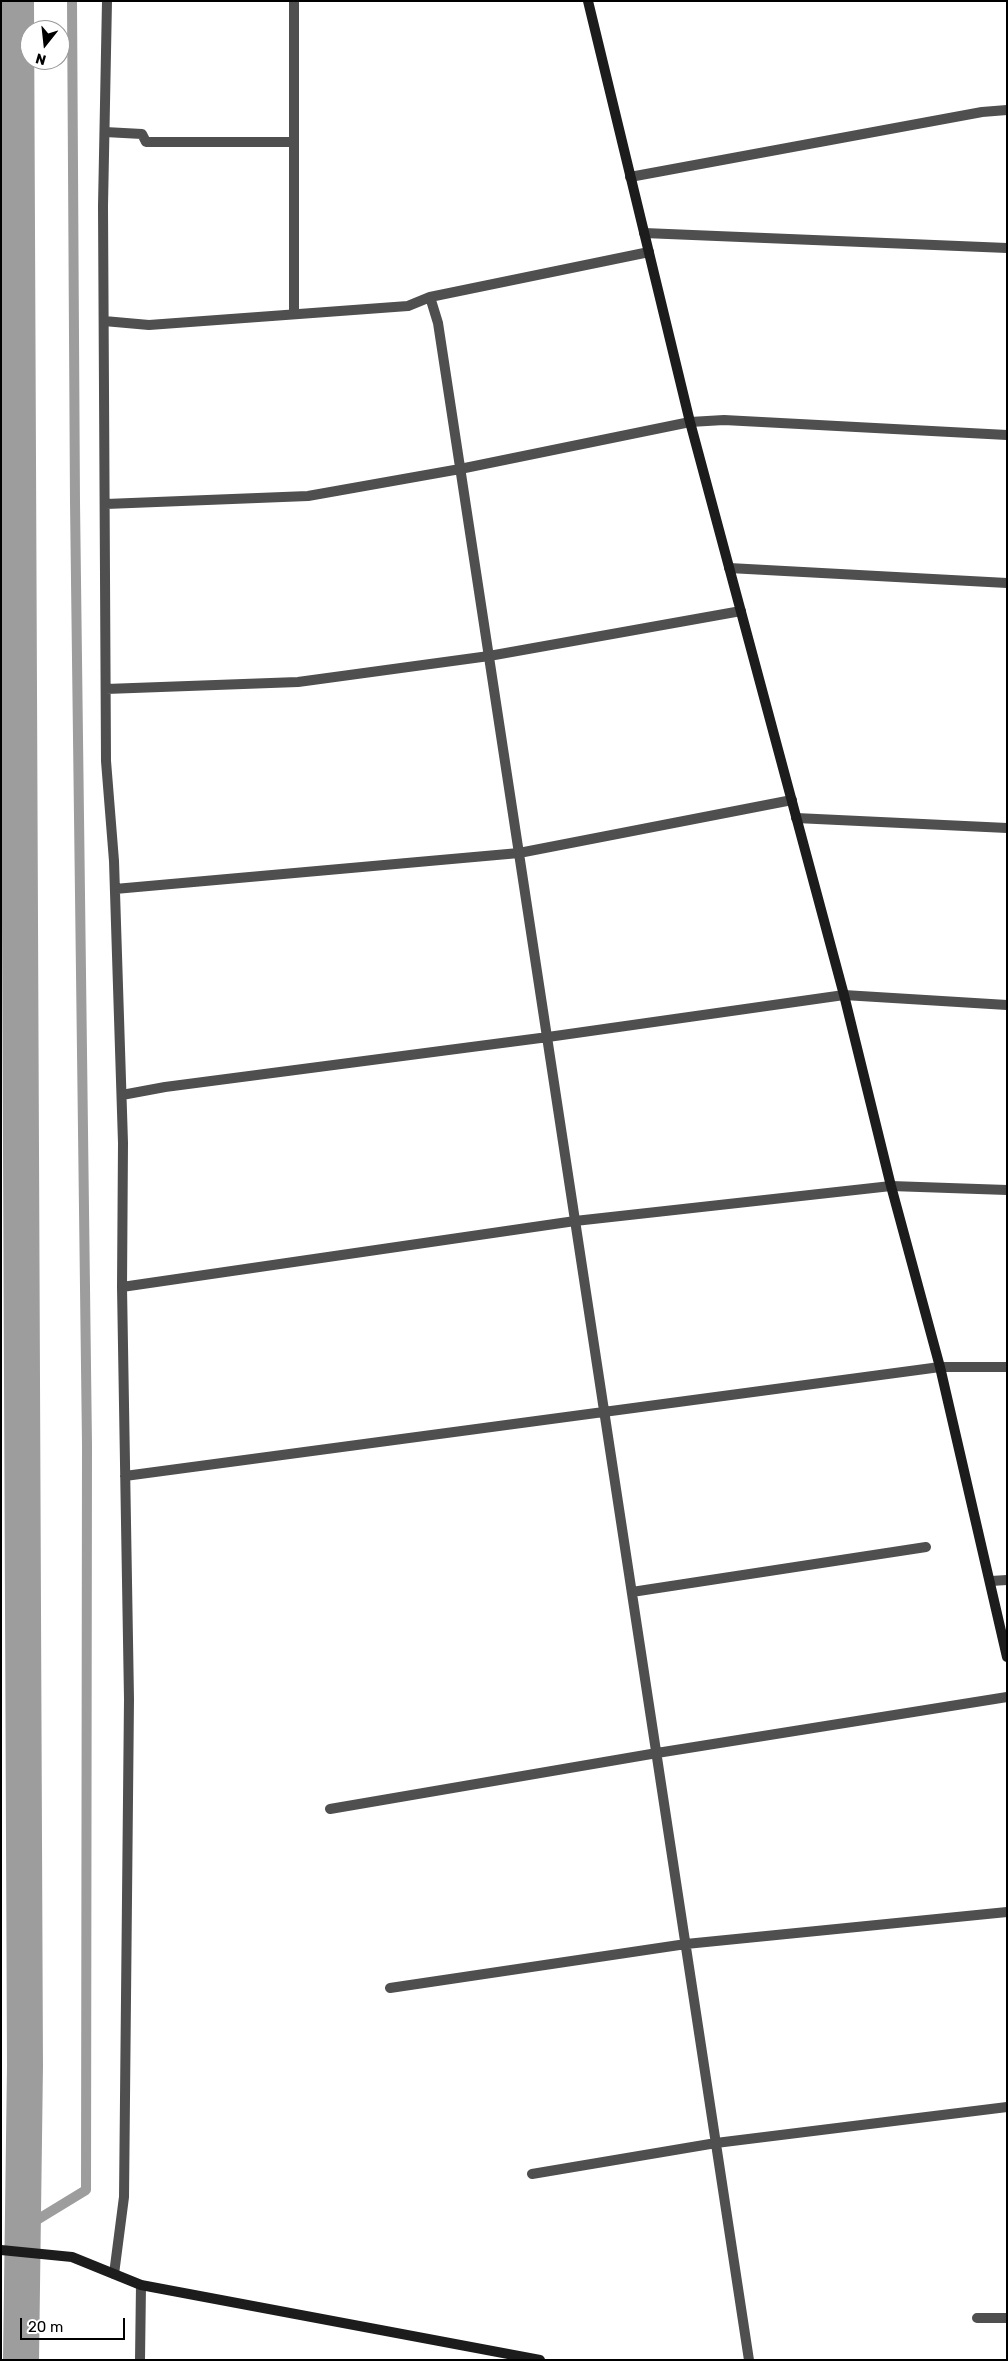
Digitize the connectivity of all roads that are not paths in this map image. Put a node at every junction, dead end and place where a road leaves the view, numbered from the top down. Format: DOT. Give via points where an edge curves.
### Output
graph roads {
  1 [pos="107,1"];
  2 [pos="294,1"];
  3 [pos="588,1"];
  4 [pos="1007,110"];
  5 [pos="105,132"];
  6 [pos="294,142"];
  7 [pos="630,177"];
  8 [pos="644,233"];
  9 [pos="1007,248"];
  10 [pos="648,252"];
  11 [pos="430,297"];
  12 [pos="294,314"];
  13 [pos="104,320"];
  14 [pos="690,422"];
  15 [pos="1007,434"];
  16 [pos="460,469"];
  17 [pos="106,504"];
  18 [pos="729,568"];
  19 [pos="1007,582"];
  20 [pos="740,611"];
  21 [pos="489,656"];
  22 [pos="106,690"];
  23 [pos="792,800"];
  24 [pos="796,818"];
  25 [pos="1007,828"];
  26 [pos="519,853"];
  27 [pos="115,889"];
  28 [pos="844,994"];
  29 [pos="1007,1005"];
  30 [pos="548,1037"];
  31 [pos="122,1095"];
  32 [pos="891,1186"];
  33 [pos="1007,1190"];
  34 [pos="575,1221"];
  35 [pos="122,1287"];
  36 [pos="940,1367"];
  37 [pos="1007,1367"];
  38 [pos="604,1411"];
  39 [pos="125,1476"];
  40 [pos="926,1547"];
  41 [pos="1007,1580"];
  42 [pos="991,1581"];
  43 [pos="632,1592"];
  44 [pos="1007,1657"];
  45 [pos="1007,1697"];
  46 [pos="657,1752"];
  47 [pos="330,1809"];
  48 [pos="1007,1912"];
  49 [pos="686,1944"];
  50 [pos="390,1988"];
  51 [pos="1007,2107"];
  52 [pos="716,2143"];
  53 [pos="532,2174"];
  54 [pos="1,2250"];
  55 [pos="114,2274"];
  56 [pos="141,2284"];
  57 [pos="977,2318"];
  58 [pos="1007,2318"];
  59 [pos="140,2360"];
  60 [pos="540,2360"];
  61 [pos="749,2360"];
  1 -- 5 [label="street"];
  2 -- 6 [label="street"];
  3 -- 7 [label="street"];
  4 -- 7 [label="street"];
  5 -- 6 [label="street" via="142,134 146,142"];
  5 -- 13 [label="street"];
  6 -- 12 [label="street"];
  7 -- 8 [label="street"];
  8 -- 9 [label="street"];
  8 -- 10 [label="street"];
  10 -- 11 [label="street"];
  10 -- 14 [label="street"];
  11 -- 12 [label="street" via="408,306"];
  11 -- 16 [label="street" via="438,323"];
  12 -- 13 [label="street" via="150,325"];
  13 -- 17 [label="street"];
  14 -- 15 [label="street" via="724,420"];
  14 -- 16 [label="street"];
  14 -- 18 [label="street"];
  16 -- 17 [label="street" via="308,496"];
  16 -- 21 [label="street"];
  17 -- 22 [label="street"];
  18 -- 19 [label="street"];
  18 -- 20 [label="street"];
  20 -- 21 [label="street"];
  20 -- 23 [label="street"];
  21 -- 22 [label="street" via="298,682"];
  21 -- 26 [label="street"];
  22 -- 27 [label="street" via="106,761"];
  23 -- 24 [label="street"];
  23 -- 26 [label="street"];
  24 -- 25 [label="street"];
  24 -- 28 [label="street"];
  26 -- 27 [label="street"];
  26 -- 30 [label="street"];
  27 -- 31 [label="street"];
  28 -- 29 [label="street"];
  28 -- 30 [label="street"];
  28 -- 32 [label="street"];
  30 -- 31 [label="street"];
  30 -- 34 [label="street"];
  31 -- 35 [label="street"];
  32 -- 33 [label="street"];
  32 -- 34 [label="street"];
  32 -- 36 [label="street"];
  34 -- 35 [label="street"];
  34 -- 38 [label="street"];
  35 -- 39 [label="street"];
  36 -- 37 [label="street"];
  36 -- 38 [label="street"];
  36 -- 42 [label="street"];
  38 -- 39 [label="street"];
  38 -- 43 [label="street"];
  39 -- 55 [label="street" via="129,1699 124,2197"];
  40 -- 43 [label="street"];
  41 -- 42 [label="street"];
  42 -- 44 [label="street"];
  43 -- 46 [label="street"];
  45 -- 46 [label="street"];
  46 -- 47 [label="street"];
  46 -- 49 [label="street"];
  48 -- 49 [label="street"];
  49 -- 50 [label="street"];
  49 -- 52 [label="street"];
  51 -- 52 [label="street"];
  52 -- 53 [label="street"];
  52 -- 61 [label="street"];
  54 -- 55 [label="street" via="72,2257"];
  55 -- 56 [label="street"];
  56 -- 59 [label="street"];
  56 -- 60 [label="street"];
  57 -- 58 [label="street"];
}
